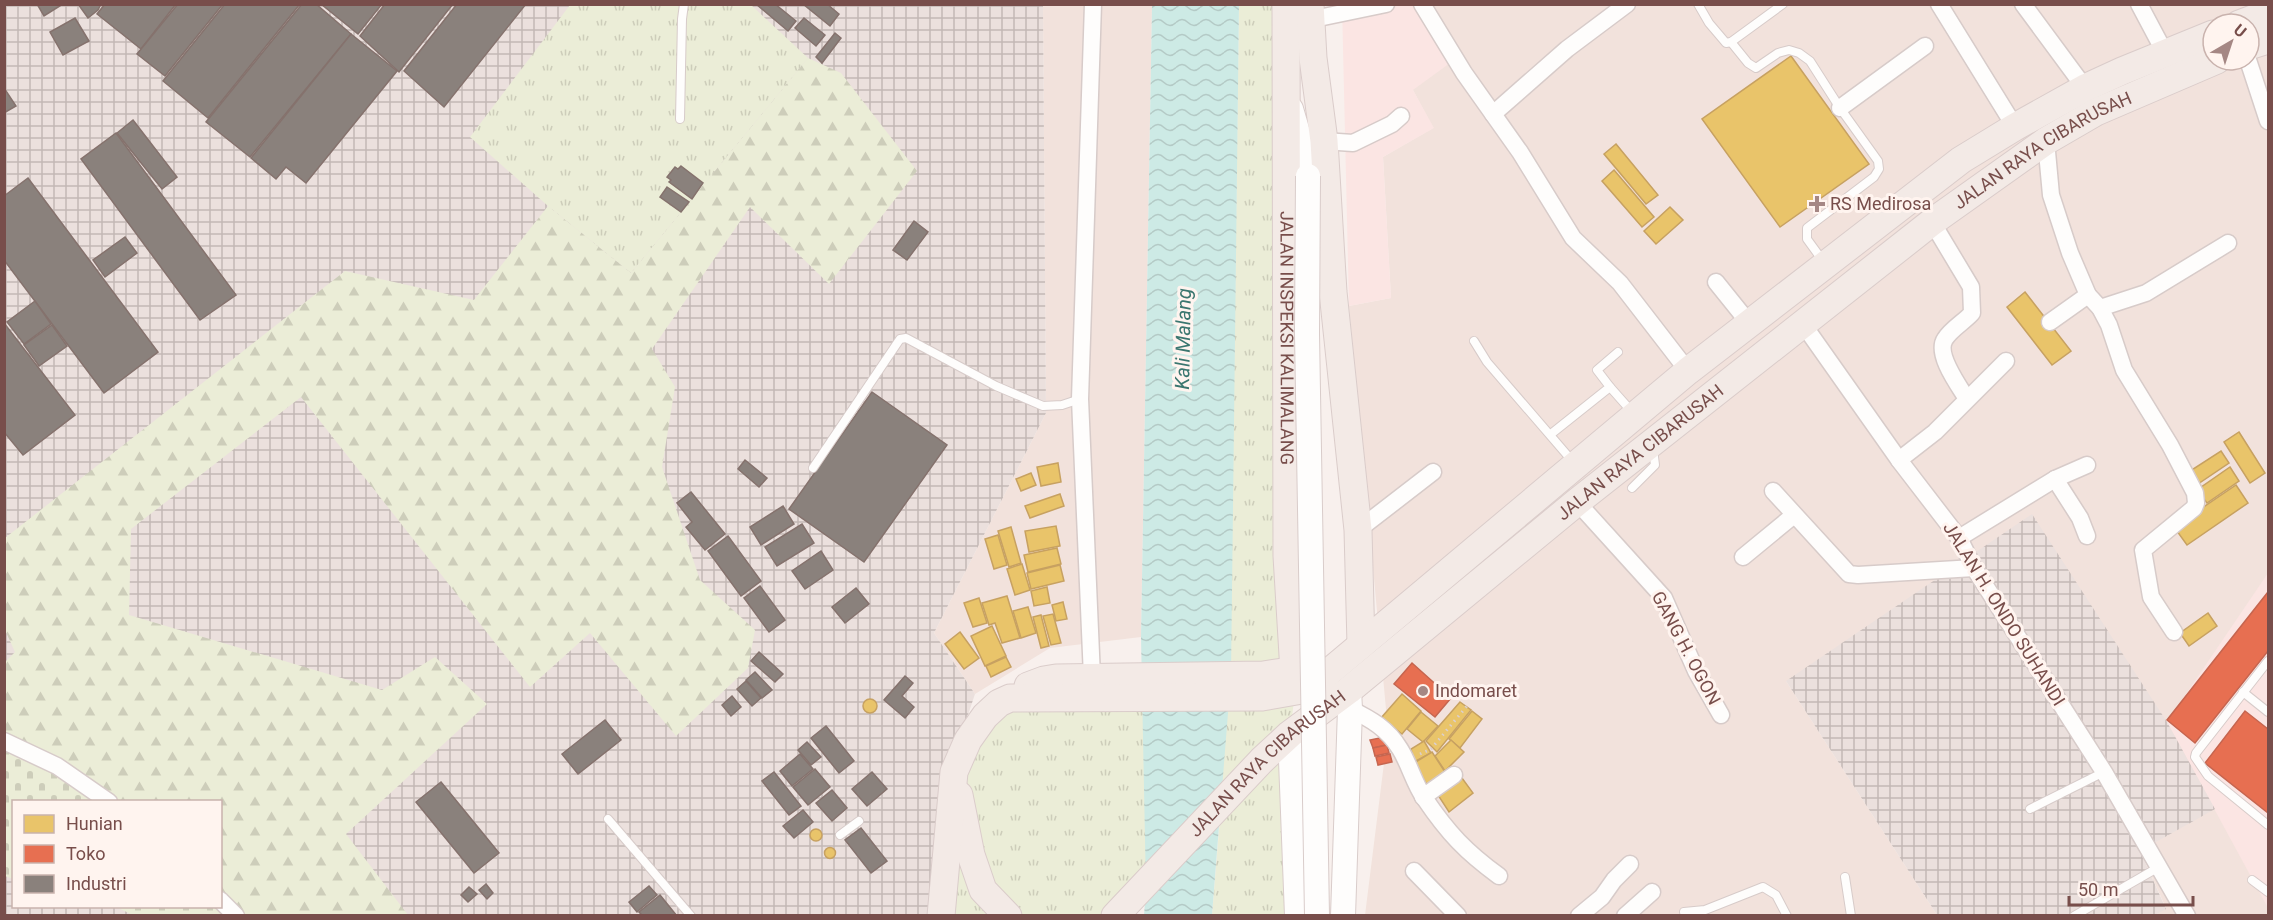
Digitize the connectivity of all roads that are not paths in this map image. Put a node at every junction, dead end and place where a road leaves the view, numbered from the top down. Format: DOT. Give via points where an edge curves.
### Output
graph roads {
  1 [pos="684,4"];
  2 [pos="1093,4"];
  3 [pos="1386,4"];
  4 [pos="1422,4"];
  5 [pos="1627,4"];
  6 [pos="1698,4"];
  7 [pos="1783,4"];
  8 [pos="1939,4"];
  9 [pos="2023,4"];
  10 [pos="2139,4"];
  11 [pos="1298,13"];
  12 [pos="2201,39"];
  13 [pos="1731,42"];
  14 [pos="1925,46"];
  15 [pos="2165,53"];
  16 [pos="2201,67"];
  17 [pos="2252,72"];
  18 [pos="2085,88"];
  19 [pos="1287,93"];
  20 [pos="1319,102"];
  21 [pos="1840,108"];
  22 [pos="1493,114"];
  23 [pos="1401,116"];
  24 [pos="680,119"];
  25 [pos="2268,122"];
  26 [pos="2015,127"];
  27 [pos="1324,141"];
  28 [pos="2046,141"];
  29 [pos="1308,171"];
  30 [pos="1932,222"];
  31 [pos="2228,243"];
  32 [pos="1826,264"];
  33 [pos="1716,282"];
  34 [pos="2088,295"];
  35 [pos="2100,308"];
  36 [pos="2050,322"];
  37 [pos="1749,323"];
  38 [pos="1803,324"];
  39 [pos="1474,341"];
  40 [pos="1618,352"];
  41 [pos="2006,361"];
  42 [pos="1688,371"];
  43 [pos="1610,387"];
  44 [pos="1080,399"];
  45 [pos="1967,399"];
  46 [pos="1635,416"];
  47 [pos="1551,434"];
  48 [pos="1653,443"];
  49 [pos="1899,460"];
  50 [pos="2087,465"];
  51 [pos="1576,466"];
  52 [pos="813,468"];
  53 [pos="1433,472"];
  54 [pos="2055,479"];
  55 [pos="1632,488"];
  56 [pos="1773,491"];
  57 [pos="1577,502"];
  58 [pos="1794,515"];
  59 [pos="1358,530"];
  60 [pos="2087,536"];
  61 [pos="1959,538"];
  62 [pos="1743,557"];
  63 [pos="1974,568"];
  64 [pos="2174,632"];
  65 [pos="1352,652"];
  66 [pos="2268,661"];
  67 [pos="1294,672"];
  68 [pos="1092,677"];
  69 [pos="1263,686"];
  70 [pos="1127,687"];
  71 [pos="2243,692"];
  72 [pos="1010,698"];
  73 [pos="1349,700"];
  74 [pos="2268,712"];
  75 [pos="1721,715"];
  76 [pos="1290,734"];
  77 [pos="4,741"];
  78 [pos="954,771"];
  79 [pos="2104,772"];
  80 [pos="1454,775"];
  81 [pos="1423,797"];
  82 [pos="108,800"];
  83 [pos="2030,809"];
  84 [pos="608,819"];
  85 [pos="859,821"];
  86 [pos="2268,825"];
  87 [pos="840,835"];
  88 [pos="1630,864"];
  89 [pos="2159,867"];
  90 [pos="1414,871"];
  91 [pos="1499,876"];
  92 [pos="1845,878"];
  93 [pos="2252,880"];
  94 [pos="1652,892"];
  95 [pos="2268,892"];
  96 [pos="222,902"];
  97 [pos="1684,912"];
  98 [pos="1706,913"];
  99 [pos="1304,914"];
  100 [pos="236,915"];
  101 [pos="691,915"];
  102 [pos="941,915"];
  103 [pos="1008,915"];
  104 [pos="1115,915"];
  105 [pos="1343,915"];
  106 [pos="1458,915"];
  107 [pos="1579,915"];
  108 [pos="1625,915"];
  109 [pos="1787,915"];
  110 [pos="1850,915"];
  111 [pos="2074,915"];
  112 [pos="2187,915"];
  1 -- 24 [label="lane"];
  2 -- 44 [label="street"];
  3 -- 11 [label="street"];
  4 -- 22 [label="street"];
  5 -- 22 [label="street" via="1567,49"];
  6 -- 13 [label="lane" via="1722,40"];
  7 -- 13 [label="lane"];
  8 -- 26 [label="street"];
  9 -- 18 [label="street"];
  10 -- 15 [label="street"];
  11 -- 19 [label="main road, JALAN INSPEKSI KALIMALANG"];
  11 -- 20 [label="main road"];
  12 -- 15 [label="main road, JALAN RAYA CIBARUSAH"];
  13 -- 21 [label="lane" via="1756,68 1778,53 1799,53 1810,61"];
  14 -- 21 [label="street"];
  15 -- 18 [label="main road, JALAN RAYA CIBARUSAH"];
  16 -- 28 [label="main road, JALAN RAYA CIBARUSAH" via="2096,112"];
  17 -- 25 [label="street"];
  18 -- 26 [label="main road, JALAN RAYA CIBARUSAH"];
  19 -- 29 [label="main road"];
  19 -- 67 [label="main road, JALAN INSPEKSI KALIMALANG" via="1287,556"];
  20 -- 27 [label="main road"];
  20 -- 29 [label="main road"];
  21 -- 32 [label="lane" via="1874,152 1879,169 1874,177 1807,228 1807,239"];
  22 -- 42 [label="street" via="1573,238 1620,283"];
  23 -- 27 [label="street" via="1353,143"];
  26 -- 32 [label="main road, JALAN RAYA CIBARUSAH" via="1961,160"];
  27 -- 59 [label="main road" via="1333,292"];
  28 -- 30 [label="main road, JALAN RAYA CIBARUSAH"];
  28 -- 34 [label="street" via="2050,195"];
  29 -- 99 [label="main road, bridge"];
  30 -- 38 [label="main road, JALAN RAYA CIBARUSAH"];
  30 -- 45 [label="street" via="1971,287 1972,313 1946,337 1941,352"];
  31 -- 35 [label="street" via="2146,293"];
  32 -- 37 [label="main road, JALAN RAYA CIBARUSAH"];
  33 -- 37 [label="street"];
  34 -- 35 [label="street"];
  34 -- 36 [label="street"];
  35 -- 64 [label="street" via="2124,370 2194,493 2194,508 2143,550 2151,597"];
  37 -- 42 [label="main road, JALAN RAYA CIBARUSAH"];
  38 -- 48 [label="main road, JALAN RAYA CIBARUSAH"];
  38 -- 49 [label="street, JALAN H. ONDO SUHANDI"];
  39 -- 47 [label="lane" via="1487,362"];
  40 -- 43 [label="lane" via="1597,370"];
  41 -- 45 [label="street"];
  42 -- 46 [label="main road, JALAN RAYA CIBARUSAH"];
  43 -- 46 [label="lane"];
  43 -- 47 [label="lane"];
  44 -- 52 [label="lane" via="1043,406 900,339"];
  44 -- 68 [label="street"];
  45 -- 49 [label="street" via="1935,432"];
  46 -- 51 [label="main road, JALAN RAYA CIBARUSAH"];
  47 -- 51 [label="lane"];
  48 -- 55 [label="lane" via="1655,465"];
  48 -- 57 [label="main road, JALAN RAYA CIBARUSAH"];
  49 -- 61 [label="street, JALAN H. ONDO SUHANDI"];
  50 -- 54 [label="street"];
  51 -- 65 [label="main road, JALAN RAYA CIBARUSAH"];
  53 -- 59 [label="street"];
  54 -- 60 [label="street"];
  54 -- 61 [label="street"];
  56 -- 58 [label="street"];
  57 -- 73 [label="main road, JALAN RAYA CIBARUSAH"];
  57 -- 75 [label="street, GANG H. OGON" via="1664,598 1696,671"];
  58 -- 62 [label="street"];
  58 -- 63 [label="street" via="1849,574"];
  59 -- 65 [label="main road"];
  61 -- 63 [label="street, JALAN H. ONDO SUHANDI"];
  63 -- 79 [label="street, JALAN H. ONDO SUHANDI"];
  65 -- 67 [label="main road, JALAN RAYA CIBARUSAH" via="1336,663"];
  65 -- 69 [label="main road, JALAN RAYA CIBARUSAH" via="1302,690"];
  66 -- 71 [label="lane"];
  67 -- 69 [label="main road, JALAN RAYA CIBARUSAH"];
  68 -- 70 [label="main road, JALAN RAYA CIBARUSAH"];
  68 -- 72 [label="main road, JALAN RAYA CIBARUSAH" via="1044,680"];
  69 -- 70 [label="main road, JALAN RAYA CIBARUSAH"];
  70 -- 72 [label="main road, JALAN RAYA CIBARUSAH"];
  71 -- 74 [label="lane"];
  71 -- 86 [label="lane" via="2195,757 2215,782"];
  72 -- 78 [label="main road, JALAN RAYA CIBARUSAH" via="985,716 968,740"];
  73 -- 76 [label="main road, JALAN RAYA CIBARUSAH"];
  73 -- 81 [label="street" via="1385,730 1401,750"];
  73 -- 105 [label="main road"];
  76 -- 99 [label="main road"];
  76 -- 104 [label="main road, JALAN RAYA CIBARUSAH"];
  77 -- 82 [label="street" via="57,766"];
  78 -- 102 [label="main road, JALAN RAYA CIBARUSAH"];
  78 -- 103 [label="main road" via="969,846 983,890"];
  79 -- 83 [label="lane"];
  79 -- 89 [label="street, JALAN H. ONDO SUHANDI"];
  80 -- 81 [label="street"];
  81 -- 91 [label="street" via="1468,854"];
  84 -- 101 [label="lane"];
  85 -- 87 [label="lane"];
  88 -- 107 [label="street" via="1602,897"];
  89 -- 111 [label="lane"];
  89 -- 112 [label="street, JALAN H. ONDO SUHANDI"];
  90 -- 106 [label="street"];
  92 -- 110 [label="lane"];
  93 -- 95 [label="lane"];
  94 -- 108 [label="street"];
  96 -- 100 [label="street"];
  97 -- 98 [label="lane"];
  98 -- 109 [label="lane" via="1763,887 1776,895"];
  99 -- 105 [label="main road"];
}
